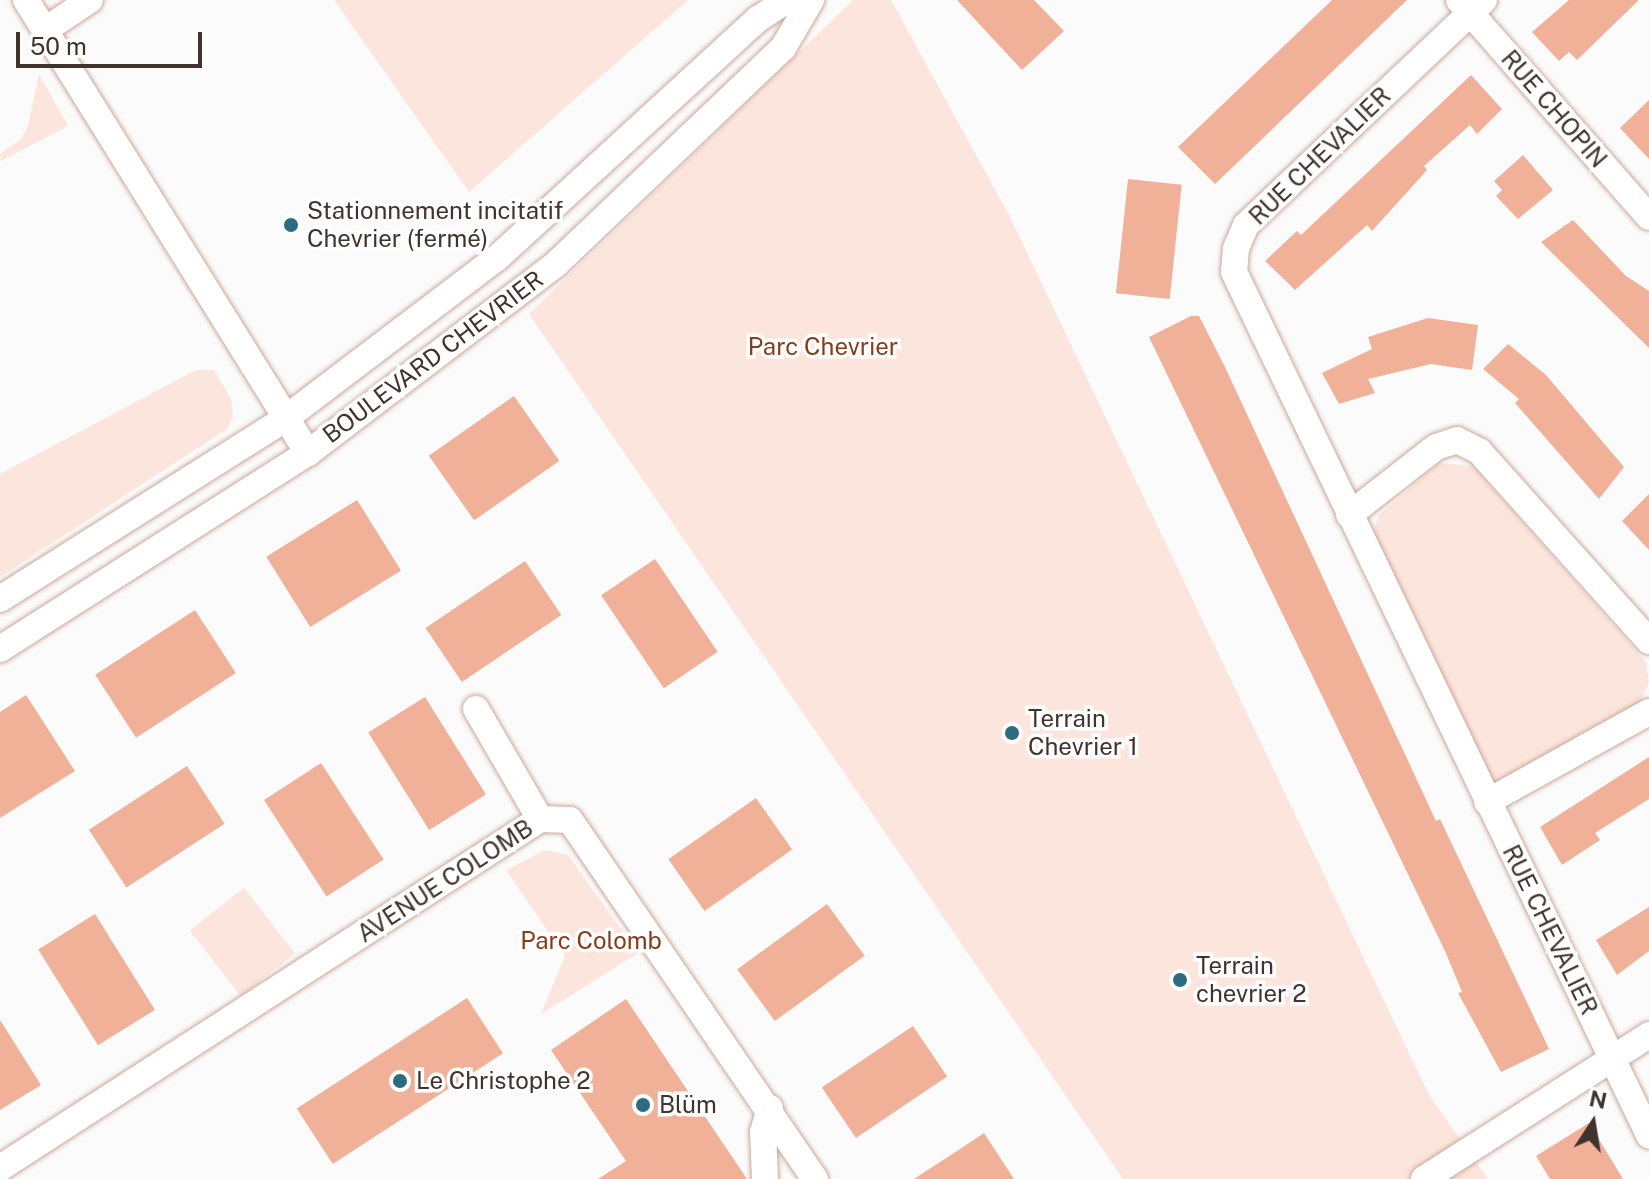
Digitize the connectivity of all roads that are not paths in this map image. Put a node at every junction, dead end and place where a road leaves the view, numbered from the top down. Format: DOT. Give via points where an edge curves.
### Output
graph roads {
  1 [pos="26,0"];
  2 [pos="90,0"];
  3 [pos="787,0"];
  4 [pos="811,0"];
  5 [pos="1471,4"];
  6 [pos="45,30"];
  7 [pos="1649,217"];
  8 [pos="457,288"];
  9 [pos="480,321"];
  10 [pos="286,418"];
  11 [pos="308,453"];
  12 [pos="1349,515"];
  13 [pos="0,599"];
  14 [pos="1649,641"];
  15 [pos="0,649"];
  16 [pos="476,709"];
  17 [pos="1649,712"];
  18 [pos="1487,802"];
  19 [pos="540,819"];
  20 [pos="1649,1035"];
  21 [pos="1613,1058"];
  22 [pos="770,1108"];
  23 [pos="1649,1135"];
  24 [pos="0,1168"];
  25 [pos="765,1179"];
  26 [pos="815,1179"];
  27 [pos="1424,1179"];
  1 -- 6 [label="street"];
  2 -- 6 [label="street"];
  3 -- 8 [label="street, BOULEVARD CHEVRIER" via="758,19 505,252"];
  4 -- 9 [label="street, BOULEVARD CHEVRIER" via="783,48 556,264"];
  5 -- 7 [label="street, RUE CHOPIN"];
  5 -- 12 [label="street, RUE CHEVALIER" via="1246,225 1236,249 1234,272"];
  6 -- 10 [label="street"];
  8 -- 9 [label="street"];
  8 -- 10 [label="street, BOULEVARD CHEVRIER"];
  9 -- 11 [label="street, BOULEVARD CHEVRIER"];
  10 -- 11 [label="street"];
  10 -- 13 [label="street, BOULEVARD CHEVRIER"];
  11 -- 15 [label="street, BOULEVARD CHEVRIER"];
  12 -- 14 [label="street" via="1436,447 1457,440 1479,451"];
  12 -- 18 [label="street, RUE CHEVALIER"];
  16 -- 19 [label="street"];
  17 -- 18 [label="street"];
  18 -- 21 [label="street, RUE CHEVALIER"];
  19 -- 22 [label="street, AVENUE COLOMB" via="570,820"];
  19 -- 24 [label="street, AVENUE COLOMB"];
  20 -- 21 [label="street"];
  21 -- 23 [label="street, RUE CHEVALIER"];
  21 -- 27 [label="street"];
  22 -- 25 [label="street" via="763,1132"];
  22 -- 26 [label="street, AVENUE COLOMB"];
}
